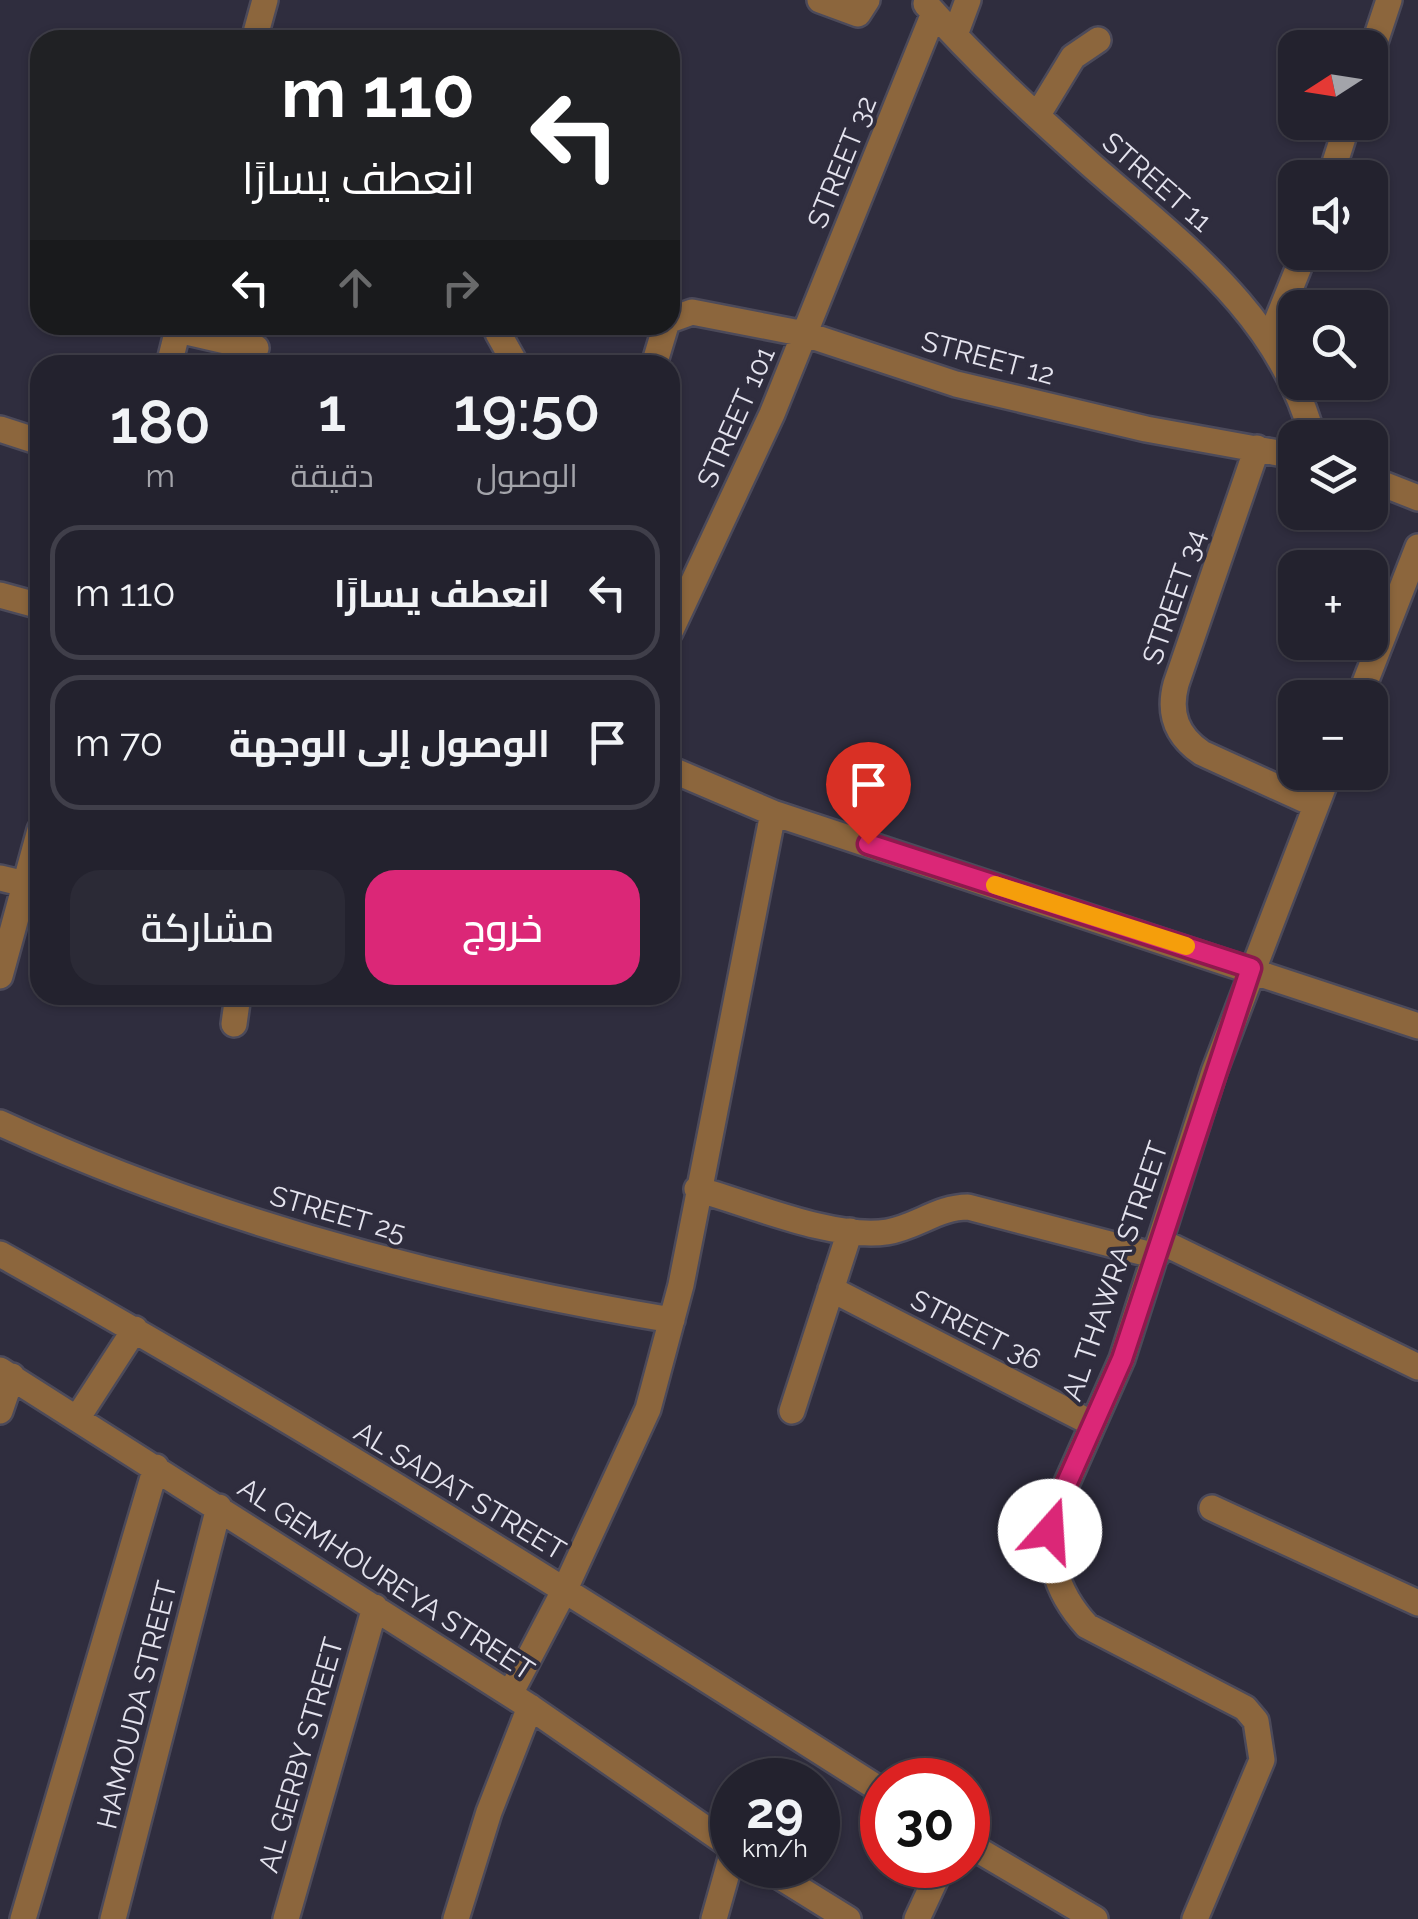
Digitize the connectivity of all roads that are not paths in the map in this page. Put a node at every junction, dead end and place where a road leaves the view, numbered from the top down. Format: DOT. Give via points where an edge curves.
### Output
graph roads {
  1 [pos="265,0"];
  2 [pos="820,0"];
  3 [pos="866,0"];
  4 [pos="968,0"];
  5 [pos="1389,0"];
  6 [pos="928,6"];
  7 [pos="257,30"];
  8 [pos="1379,30"];
  9 [pos="955,35"];
  10 [pos="1098,40"];
  11 [pos="1037,116"];
  12 [pos="1298,270"];
  13 [pos="680,317"];
  14 [pos="805,334"];
  15 [pos="208,335"];
  16 [pos="1270,338"];
  17 [pos="256,348"];
  18 [pos="1307,420"];
  19 [pos="0,428"];
  20 [pos="30,438"];
  21 [pos="1257,448"];
  22 [pos="1278,452"];
  23 [pos="1388,486"];
  24 [pos="1418,498"];
  25 [pos="1418,547"];
  26 [pos="0,596"];
  27 [pos="30,604"];
  28 [pos="680,610"];
  29 [pos="1365,680"];
  30 [pos="680,773"];
  31 [pos="1322,790"];
  32 [pos="1316,805"];
  33 [pos="773,813"];
  34 [pos="30,849"];
  35 [pos="13,881"];
  36 [pos="28,916"];
  37 [pos="1251,968"];
  38 [pos="0,976"];
  39 [pos="237,1005"];
  40 [pos="234,1024"];
  41 [pos="1418,1026"];
  42 [pos="0,1123"];
  43 [pos="698,1189"];
  44 [pos="850,1231"];
  45 [pos="1159,1249"];
  46 [pos="0,1254"];
  47 [pos="831,1288"];
  48 [pos="672,1320"];
  49 [pos="135,1329"];
  50 [pos="1418,1368"];
  51 [pos="6,1373"];
  52 [pos="792,1410"];
  53 [pos="0,1412"];
  54 [pos="78,1417"];
  55 [pos="1093,1424"];
  56 [pos="156,1467"];
  57 [pos="219,1507"];
  58 [pos="1212,1508"];
  59 [pos="565,1589"];
  60 [pos="1418,1602"];
  61 [pos="375,1607"];
  62 [pos="520,1700"];
  63 [pos="860,1777"];
  64 [pos="710,1835"];
  65 [pos="990,1857"];
  66 [pos="722,1888"];
  67 [pos="798,1888"];
  68 [pos="931,1888"];
  69 [pos="23,1919"];
  70 [pos="113,1919"];
  71 [pos="286,1919"];
  72 [pos="456,1919"];
  73 [pos="714,1919"];
  74 [pos="848,1919"];
  75 [pos="917,1919"];
  76 [pos="1095,1919"];
  77 [pos="1195,1919"];
  1 -- 7 [label="street"];
  2 -- 3 [label="street" via="858,14"];
  4 -- 9 [label="street"];
  5 -- 8 [label="street"];
  6 -- 9 [label="street, STREET 11"];
  6 -- 14 [label="street, STREET 32"];
  9 -- 11 [label="street, STREET 11"];
  10 -- 11 [label="street" via="1074,57"];
  11 -- 16 [label="street, STREET 11" via="1197,255"];
  12 -- 16 [label="street"];
  13 -- 14 [label="street, STREET 12" via="692,312"];
  14 -- 21 [label="street, STREET 12" via="956,384"];
  14 -- 28 [label="street, STREET 101"];
  15 -- 17 [label="street"];
  16 -- 18 [label="street, STREET 11"];
  19 -- 20 [label="street"];
  21 -- 22 [label="street, STREET 12"];
  21 -- 32 [label="street, STREET 34" via="1176,684 1173,716 1202,753"];
  23 -- 24 [label="street"];
  25 -- 29 [label="street"];
  26 -- 27 [label="street"];
  30 -- 33 [label="street"];
  31 -- 32 [label="street, AL THAWRA STREET"];
  32 -- 37 [label="street, AL THAWRA STREET"];
  33 -- 37 [label="street"];
  33 -- 43 [label="street"];
  34 -- 35 [label="street"];
  35 -- 36 [label="street"];
  36 -- 38 [label="street"];
  37 -- 41 [label="street"];
  37 -- 45 [label="street, AL THAWRA STREET"];
  39 -- 40 [label="street"];
  42 -- 48 [label="street, STREET 25" via="256,1222 443,1275"];
  43 -- 44 [label="street"];
  43 -- 48 [label="street"];
  44 -- 45 [label="street" via="888,1232 950,1208 968,1208"];
  44 -- 47 [label="street"];
  45 -- 50 [label="street"];
  45 -- 55 [label="street, AL THAWRA STREET"];
  46 -- 49 [label="street, AL SADAT STREET"];
  47 -- 52 [label="street"];
  47 -- 55 [label="street, STREET 36"];
  48 -- 59 [label="street" via="648,1409"];
  49 -- 54 [label="street"];
  49 -- 59 [label="street, AL SADAT STREET"];
  51 -- 53 [label="street"];
  51 -- 54 [label="street, AL GEMHOUREYA STREET"];
  54 -- 56 [label="street, AL GEMHOUREYA STREET"];
  55 -- 77 [label="street, AL THAWRA STREET" via="1050,1531 1050,1558 1069,1606 1087,1626 1245,1708 1263,1741 1262,1760"];
  56 -- 57 [label="street, AL GEMHOUREYA STREET"];
  56 -- 69 [label="street"];
  57 -- 61 [label="street, AL GEMHOUREYA STREET"];
  57 -- 70 [label="street, HAMOUDA STREET"];
  58 -- 60 [label="street"];
  59 -- 62 [label="street"];
  59 -- 63 [label="street, AL SADAT STREET"];
  61 -- 62 [label="street, AL GEMHOUREYA STREET"];
  61 -- 71 [label="street, AL GERBY STREET"];
  62 -- 64 [label="street, AL GEMHOUREYA STREET"];
  62 -- 72 [label="street"];
  65 -- 76 [label="street"];
  66 -- 73 [label="street"];
  67 -- 74 [label="street"];
  68 -- 75 [label="street"];
}
